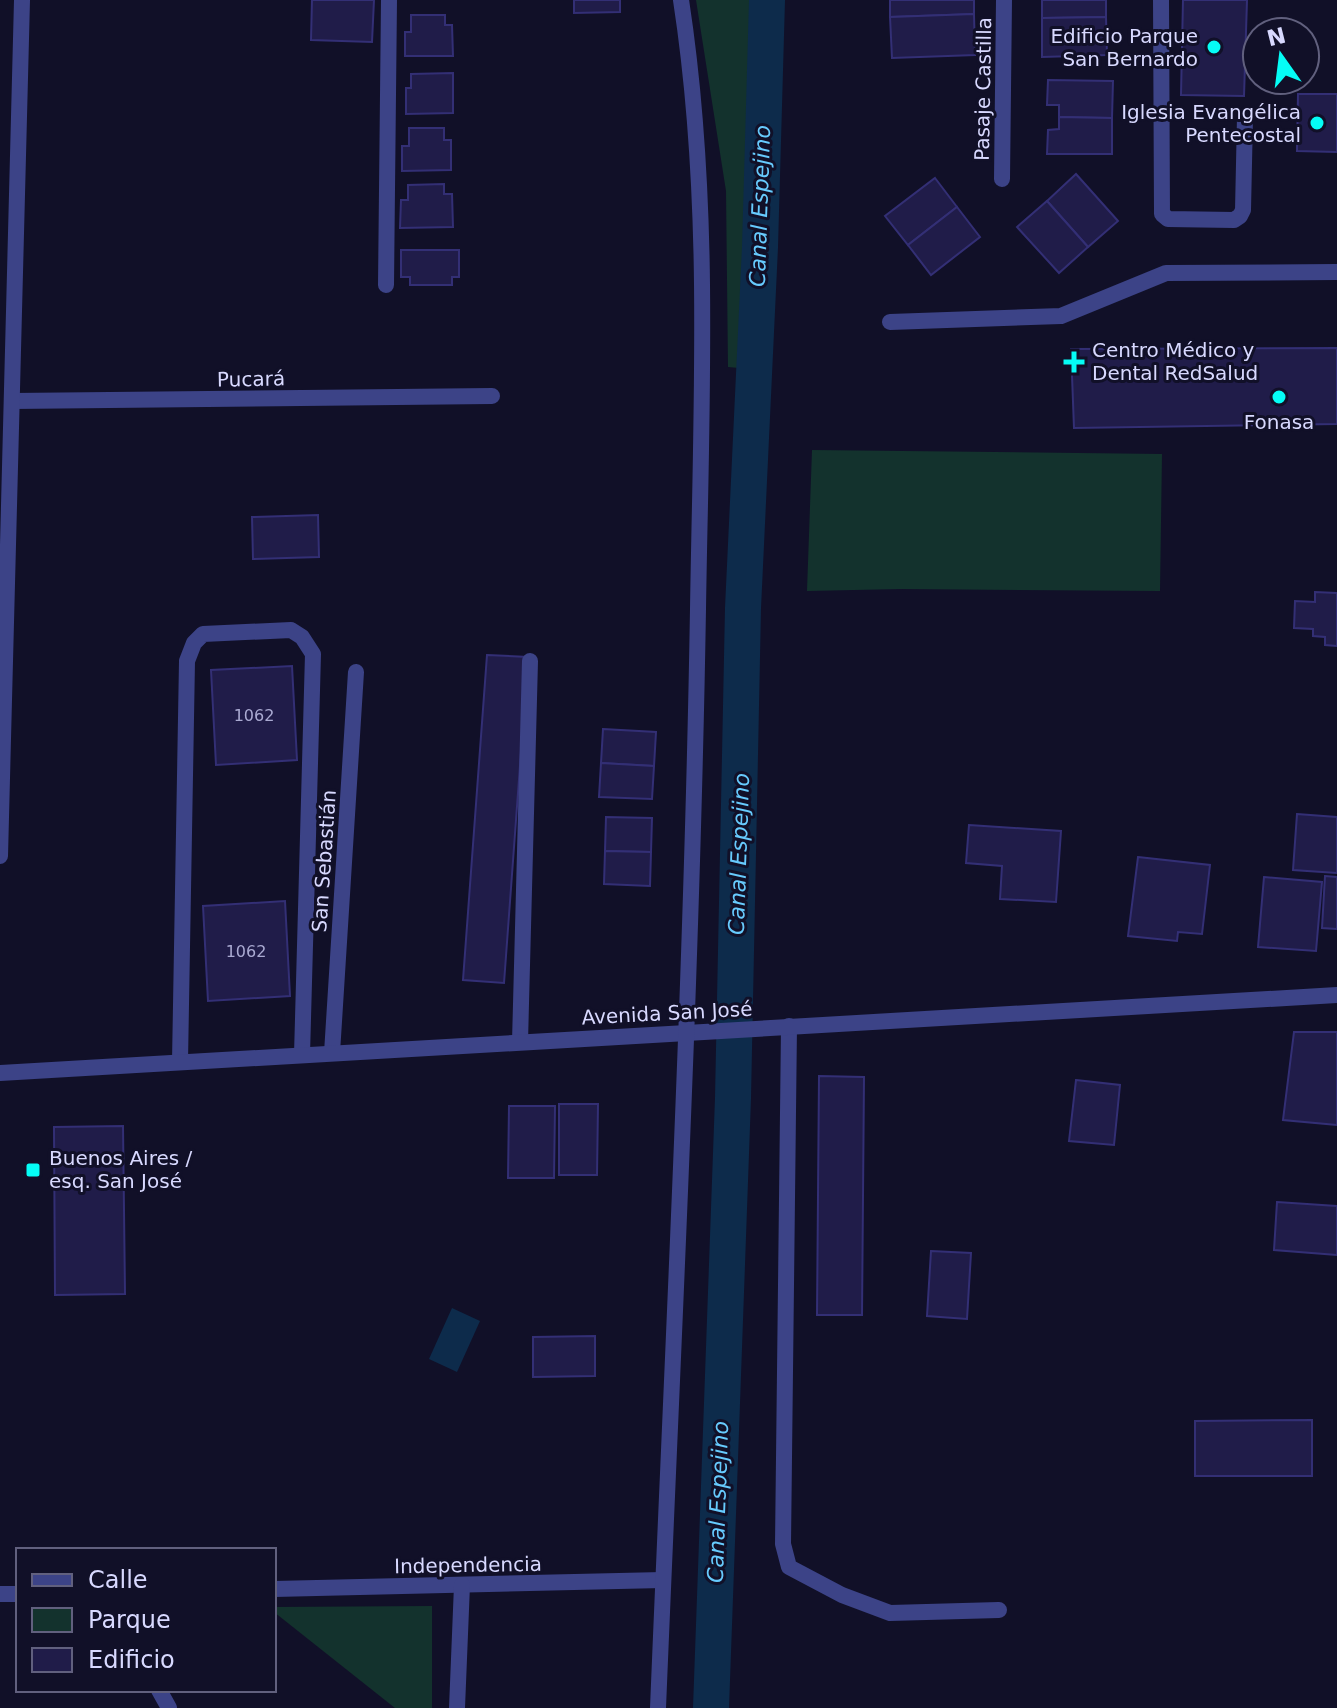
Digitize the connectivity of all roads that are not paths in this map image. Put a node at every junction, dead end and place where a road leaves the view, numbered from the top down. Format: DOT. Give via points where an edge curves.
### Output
graph roads {
  1 [pos="22,0"];
  2 [pos="389,0"];
  3 [pos="681,0"];
  4 [pos="1004,0"];
  5 [pos="1161,0"];
  6 [pos="1245,117"];
  7 [pos="1002,179"];
  8 [pos="1337,272"];
  9 [pos="386,285"];
  10 [pos="890,322"];
  11 [pos="492,396"];
  12 [pos="12,401"];
  13 [pos="530,661"];
  14 [pos="356,672"];
  15 [pos="0,856"];
  16 [pos="1337,995"];
  17 [pos="784,1026"];
  18 [pos="686,1032"];
  19 [pos="520,1042"];
  20 [pos="332,1053"];
  21 [pos="302,1055"];
  22 [pos="180,1062"];
  23 [pos="0,1073"];
  24 [pos="663,1580"];
  25 [pos="462,1585"];
  26 [pos="276,1589"];
  27 [pos="999,1610"];
  28 [pos="457,1708"];
  29 [pos="658,1708"];
  1 -- 12 [label="street"];
  2 -- 9 [label="street"];
  3 -- 18 [label="street" via="698,132 703,258"];
  4 -- 7 [label="street, Pasaje Castilla"];
  5 -- 6 [label="street" via="1162,214 1168,219 1240,216"];
  8 -- 10 [label="street" via="1166,273 1061,316"];
  11 -- 12 [label="street, Pucará"];
  12 -- 15 [label="street"];
  13 -- 19 [label="street"];
  14 -- 20 [label="street, San Sebastián"];
  16 -- 17 [label="street, Avenida San José"];
  17 -- 18 [label="street, Avenida San José"];
  17 -- 27 [label="street" via="783,1544 789,1567 890,1613"];
  18 -- 19 [label="street, Avenida San José"];
  18 -- 24 [label="street"];
  19 -- 20 [label="street, Avenida San José"];
  20 -- 21 [label="street, Avenida San José"];
  21 -- 22 [label="street, Avenida San José"];
  21 -- 22 [label="street" via="313,654 291,630 203,634 187,661"];
  22 -- 23 [label="street, Avenida San José"];
  24 -- 25 [label="street, Independencia"];
  24 -- 29 [label="street"];
  25 -- 26 [label="street, Independencia"];
  25 -- 28 [label="street"];
}
